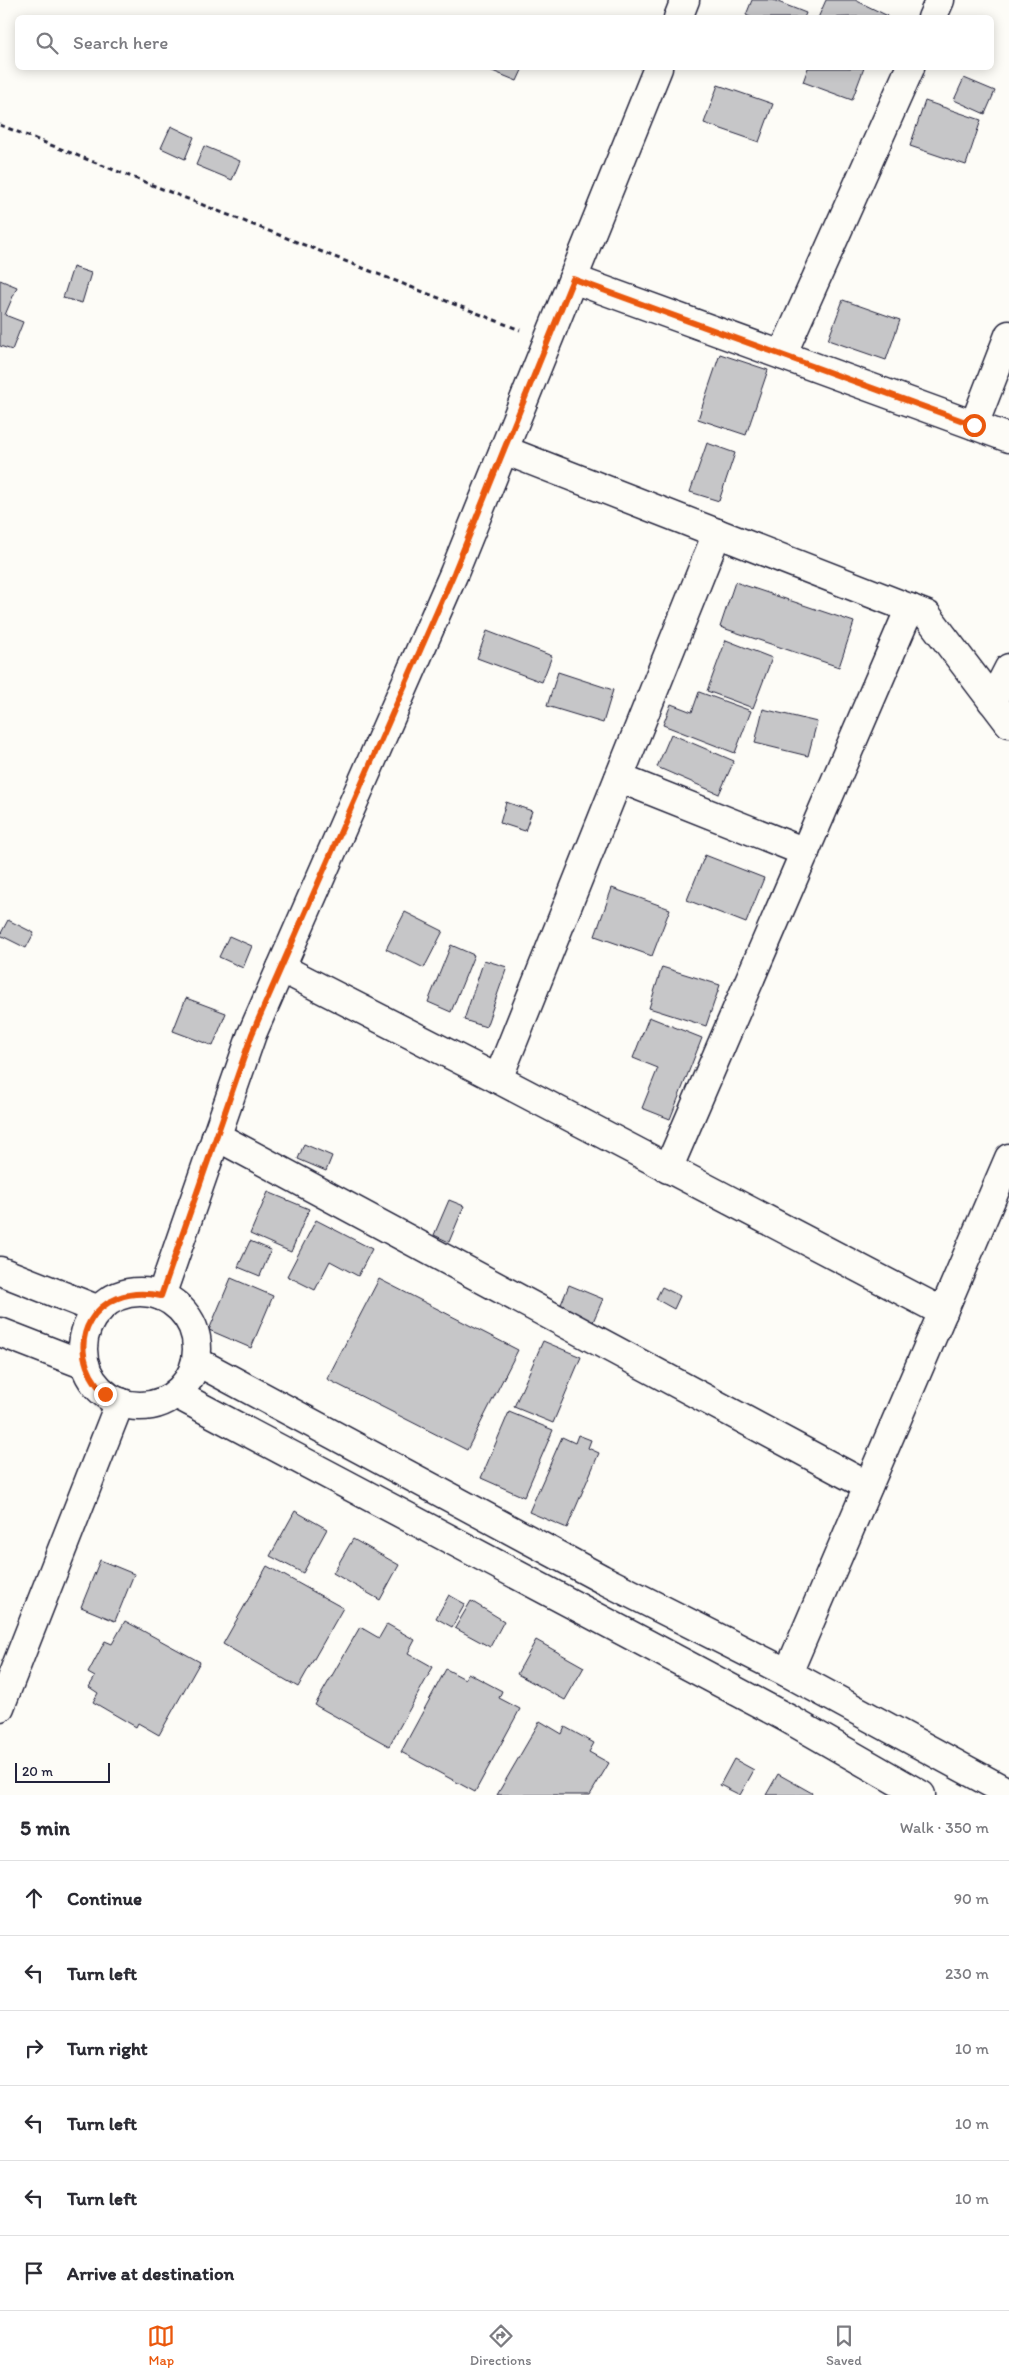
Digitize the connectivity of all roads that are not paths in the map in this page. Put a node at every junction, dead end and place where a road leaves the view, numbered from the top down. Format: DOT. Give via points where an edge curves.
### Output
graph roads {
  1 [pos="685,0"];
  2 [pos="940,0"];
  3 [pos="679,15"];
  4 [pos="933,15"];
  5 [pos="657,70"];
  6 [pos="909,70"];
  7 [pos="573,279"];
  8 [pos="1009,335"];
  9 [pos="782,356"];
  10 [pos="974,425"];
  11 [pos="1009,438"];
  12 [pos="504,450"];
  13 [pos="717,533"];
  14 [pos="910,608"];
  15 [pos="1009,668"];
  16 [pos="992,701"];
  17 [pos="1009,723"];
  18 [pos="619,778"];
  19 [pos="805,852"];
  20 [pos="281,968"];
  21 [pos="498,1079"];
  22 [pos="216,1136"];
  23 [pos="1009,1158"];
  24 [pos="668,1168"];
  25 [pos="0,1270"];
  26 [pos="161,1296"];
  27 [pos="99,1310"];
  28 [pos="942,1312"];
  29 [pos="0,1332"];
  30 [pos="196,1361"];
  31 [pos="85,1366"];
  32 [pos="176,1394"];
  33 [pos="120,1402"];
  34 [pos="868,1486"];
  35 [pos="788,1673"];
  36 [pos="0,1707"];
  37 [pos="1009,1793"];
  38 [pos="921,1795"];
  1 -- 3 [label="street"];
  2 -- 4 [label="street"];
  5 -- 7 [label="street"];
  6 -- 9 [label="street"];
  7 -- 9 [label="street"];
  7 -- 12 [label="street"];
  8 -- 10 [label="street"];
  9 -- 10 [label="street"];
  10 -- 11 [label="street"];
  12 -- 13 [label="street"];
  12 -- 20 [label="street" via="451,582"];
  13 -- 14 [label="street"];
  13 -- 18 [label="street"];
  14 -- 16 [label="street" via="927,615"];
  14 -- 19 [label="street"];
  15 -- 16 [label="street"];
  16 -- 17 [label="street"];
  18 -- 19 [label="street"];
  18 -- 21 [label="street"];
  19 -- 24 [label="street"];
  20 -- 21 [label="street"];
  20 -- 22 [label="street" via="252,1034"];
  21 -- 24 [label="street"];
  22 -- 26 [label="street"];
  22 -- 34 [label="street"];
  23 -- 28 [label="street"];
  24 -- 28 [label="street"];
  25 -- 27 [label="street"];
  26 -- 27 [label="street" via="145,1292 128,1293 112,1299"];
  26 -- 30 [label="street" via="175,1303 194,1329 198,1345"];
  27 -- 31 [label="street" via="84,1335"];
  28 -- 34 [label="street"];
  29 -- 31 [label="street"];
  30 -- 32 [label="street" via="189,1379"];
  30 -- 35 [label="street" via="602,1579"];
  31 -- 33 [label="street" via="105,1394"];
  32 -- 33 [label="street" via="159,1403 140,1406"];
  32 -- 38 [label="street" via="787,1718"];
  33 -- 36 [label="street"];
  34 -- 35 [label="street"];
  35 -- 37 [label="street"];
}
